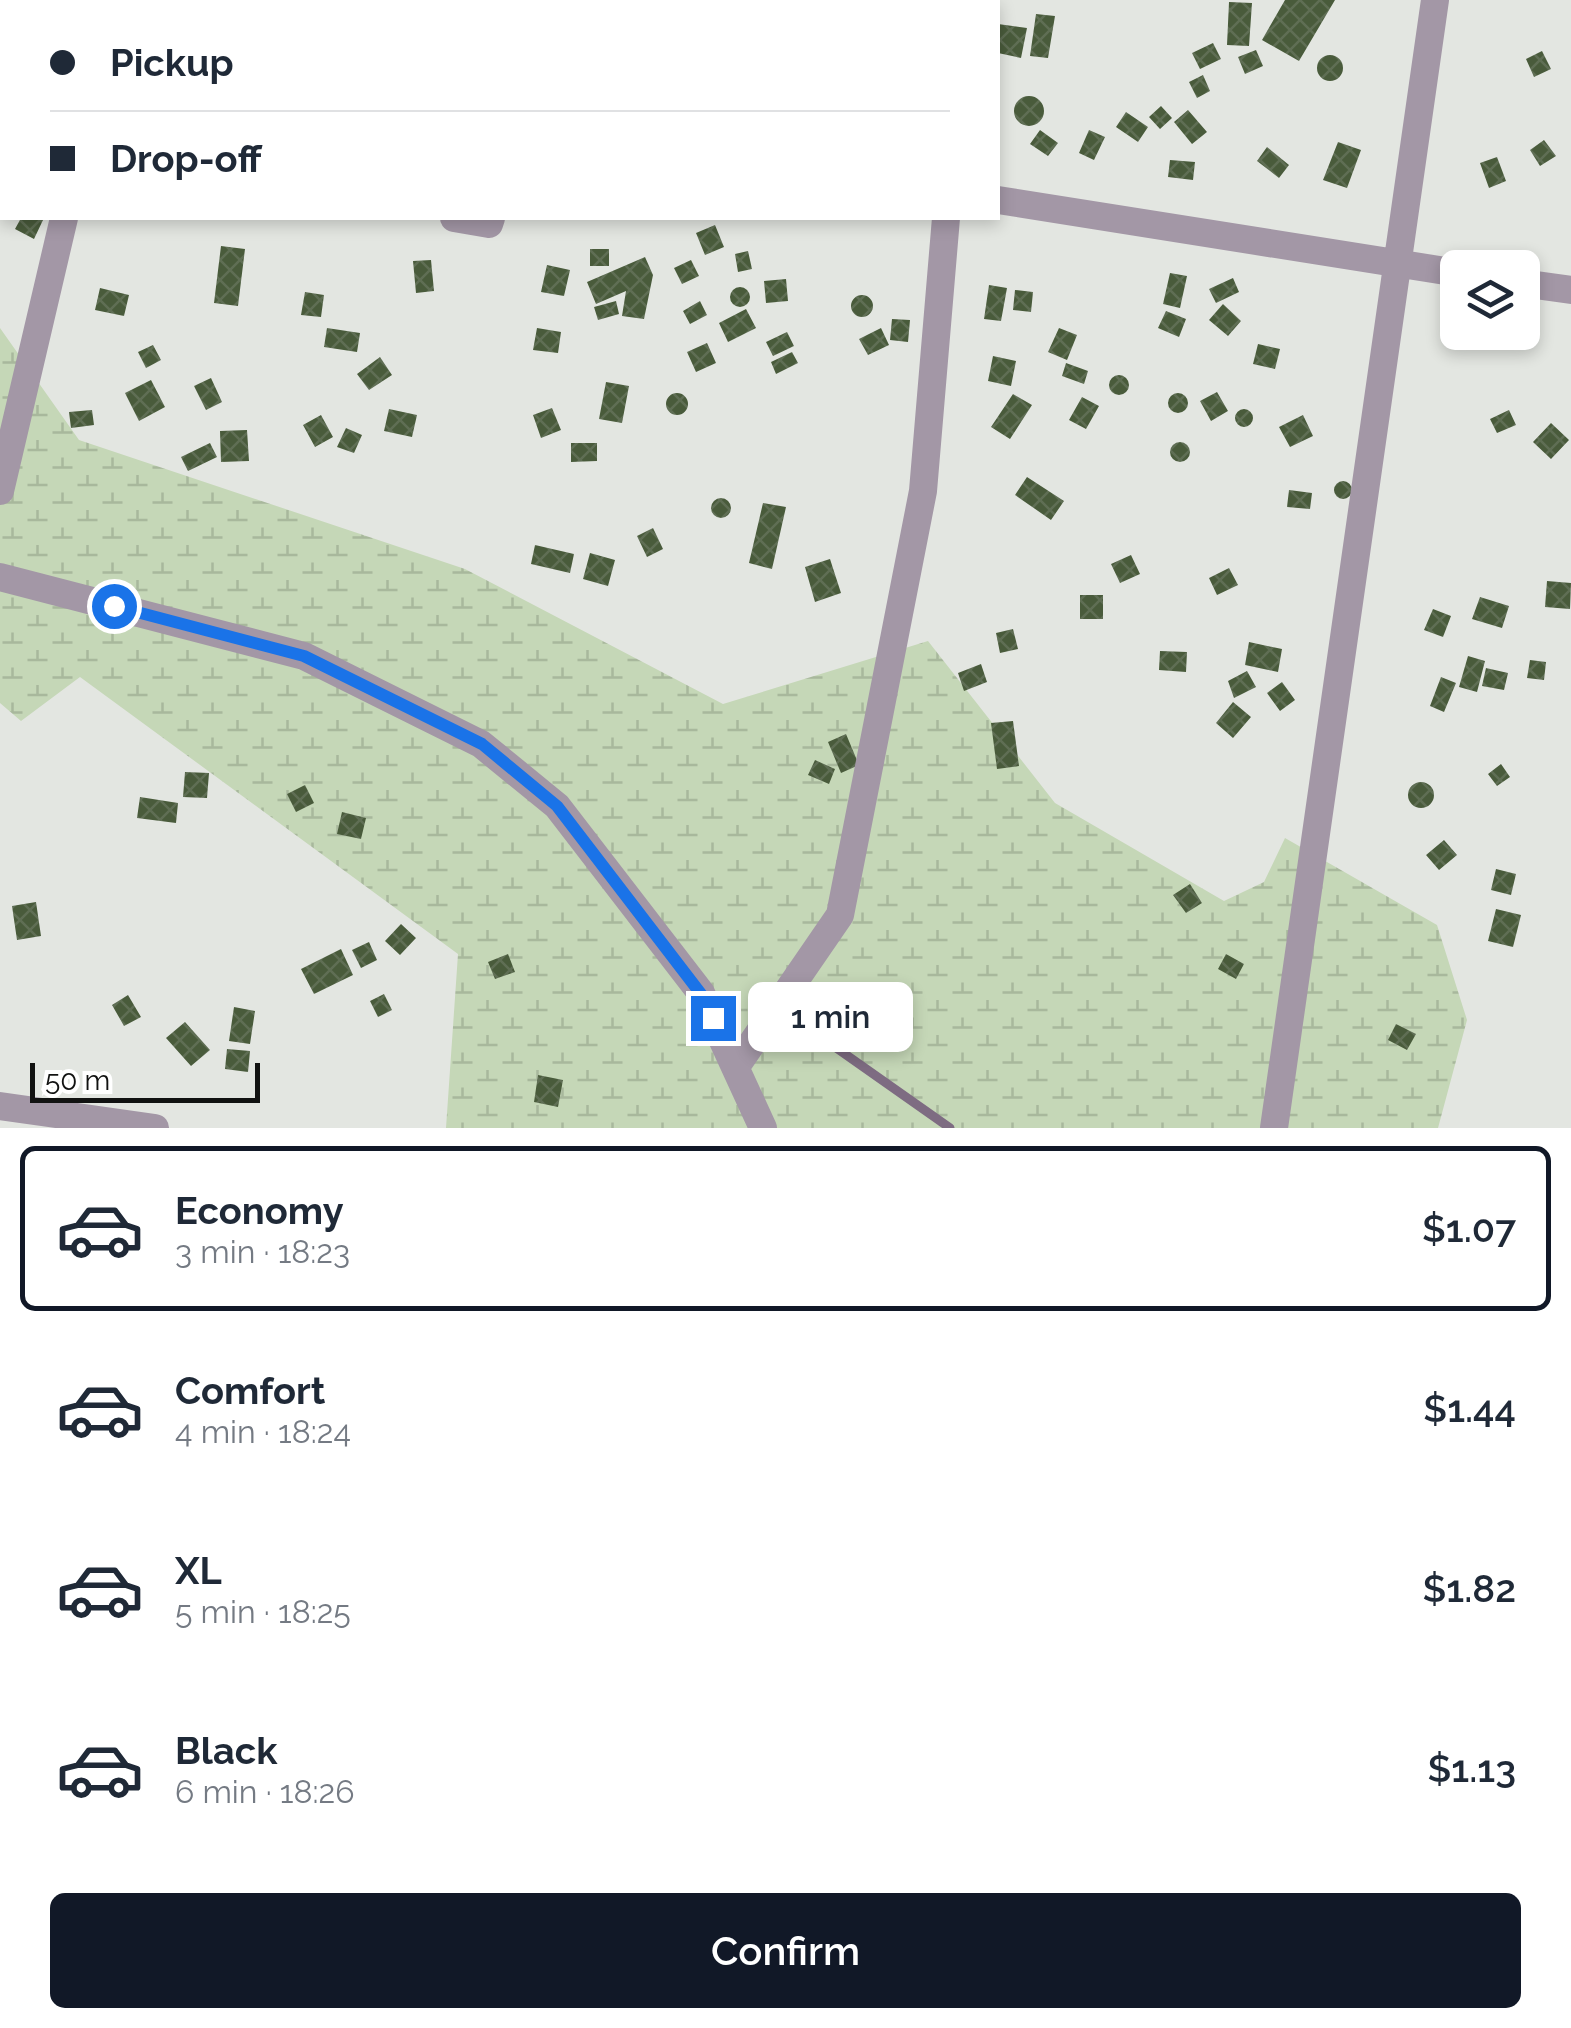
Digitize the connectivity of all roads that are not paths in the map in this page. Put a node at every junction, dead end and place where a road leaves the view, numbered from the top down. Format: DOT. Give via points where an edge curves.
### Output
graph roads {
  1 [pos="1435,0"];
  2 [pos="1000,200"];
  3 [pos="64,220"];
  4 [pos="466,220"];
  5 [pos="490,220"];
  6 [pos="946,220"];
  7 [pos="1394,264"];
  8 [pos="1440,270"];
  9 [pos="1540,286"];
  10 [pos="1571,290"];
  11 [pos="0,492"];
  12 [pos="0,576"];
  13 [pos="737,1066"];
  14 [pos="0,1106"];
  15 [pos="154,1128"];
  16 [pos="764,1128"];
  17 [pos="1274,1128"];
  1 -- 7 [label="street"];
  2 -- 7 [label="street"];
  3 -- 11 [label="street"];
  4 -- 5 [label="street"];
  6 -- 13 [label="street" via="923,491 840,915"];
  7 -- 8 [label="street"];
  7 -- 17 [label="street"];
  9 -- 10 [label="street"];
  12 -- 13 [label="street" via="304,656 482,744 557,806 701,994"];
  13 -- 16 [label="street"];
  14 -- 15 [label="street"];
}
